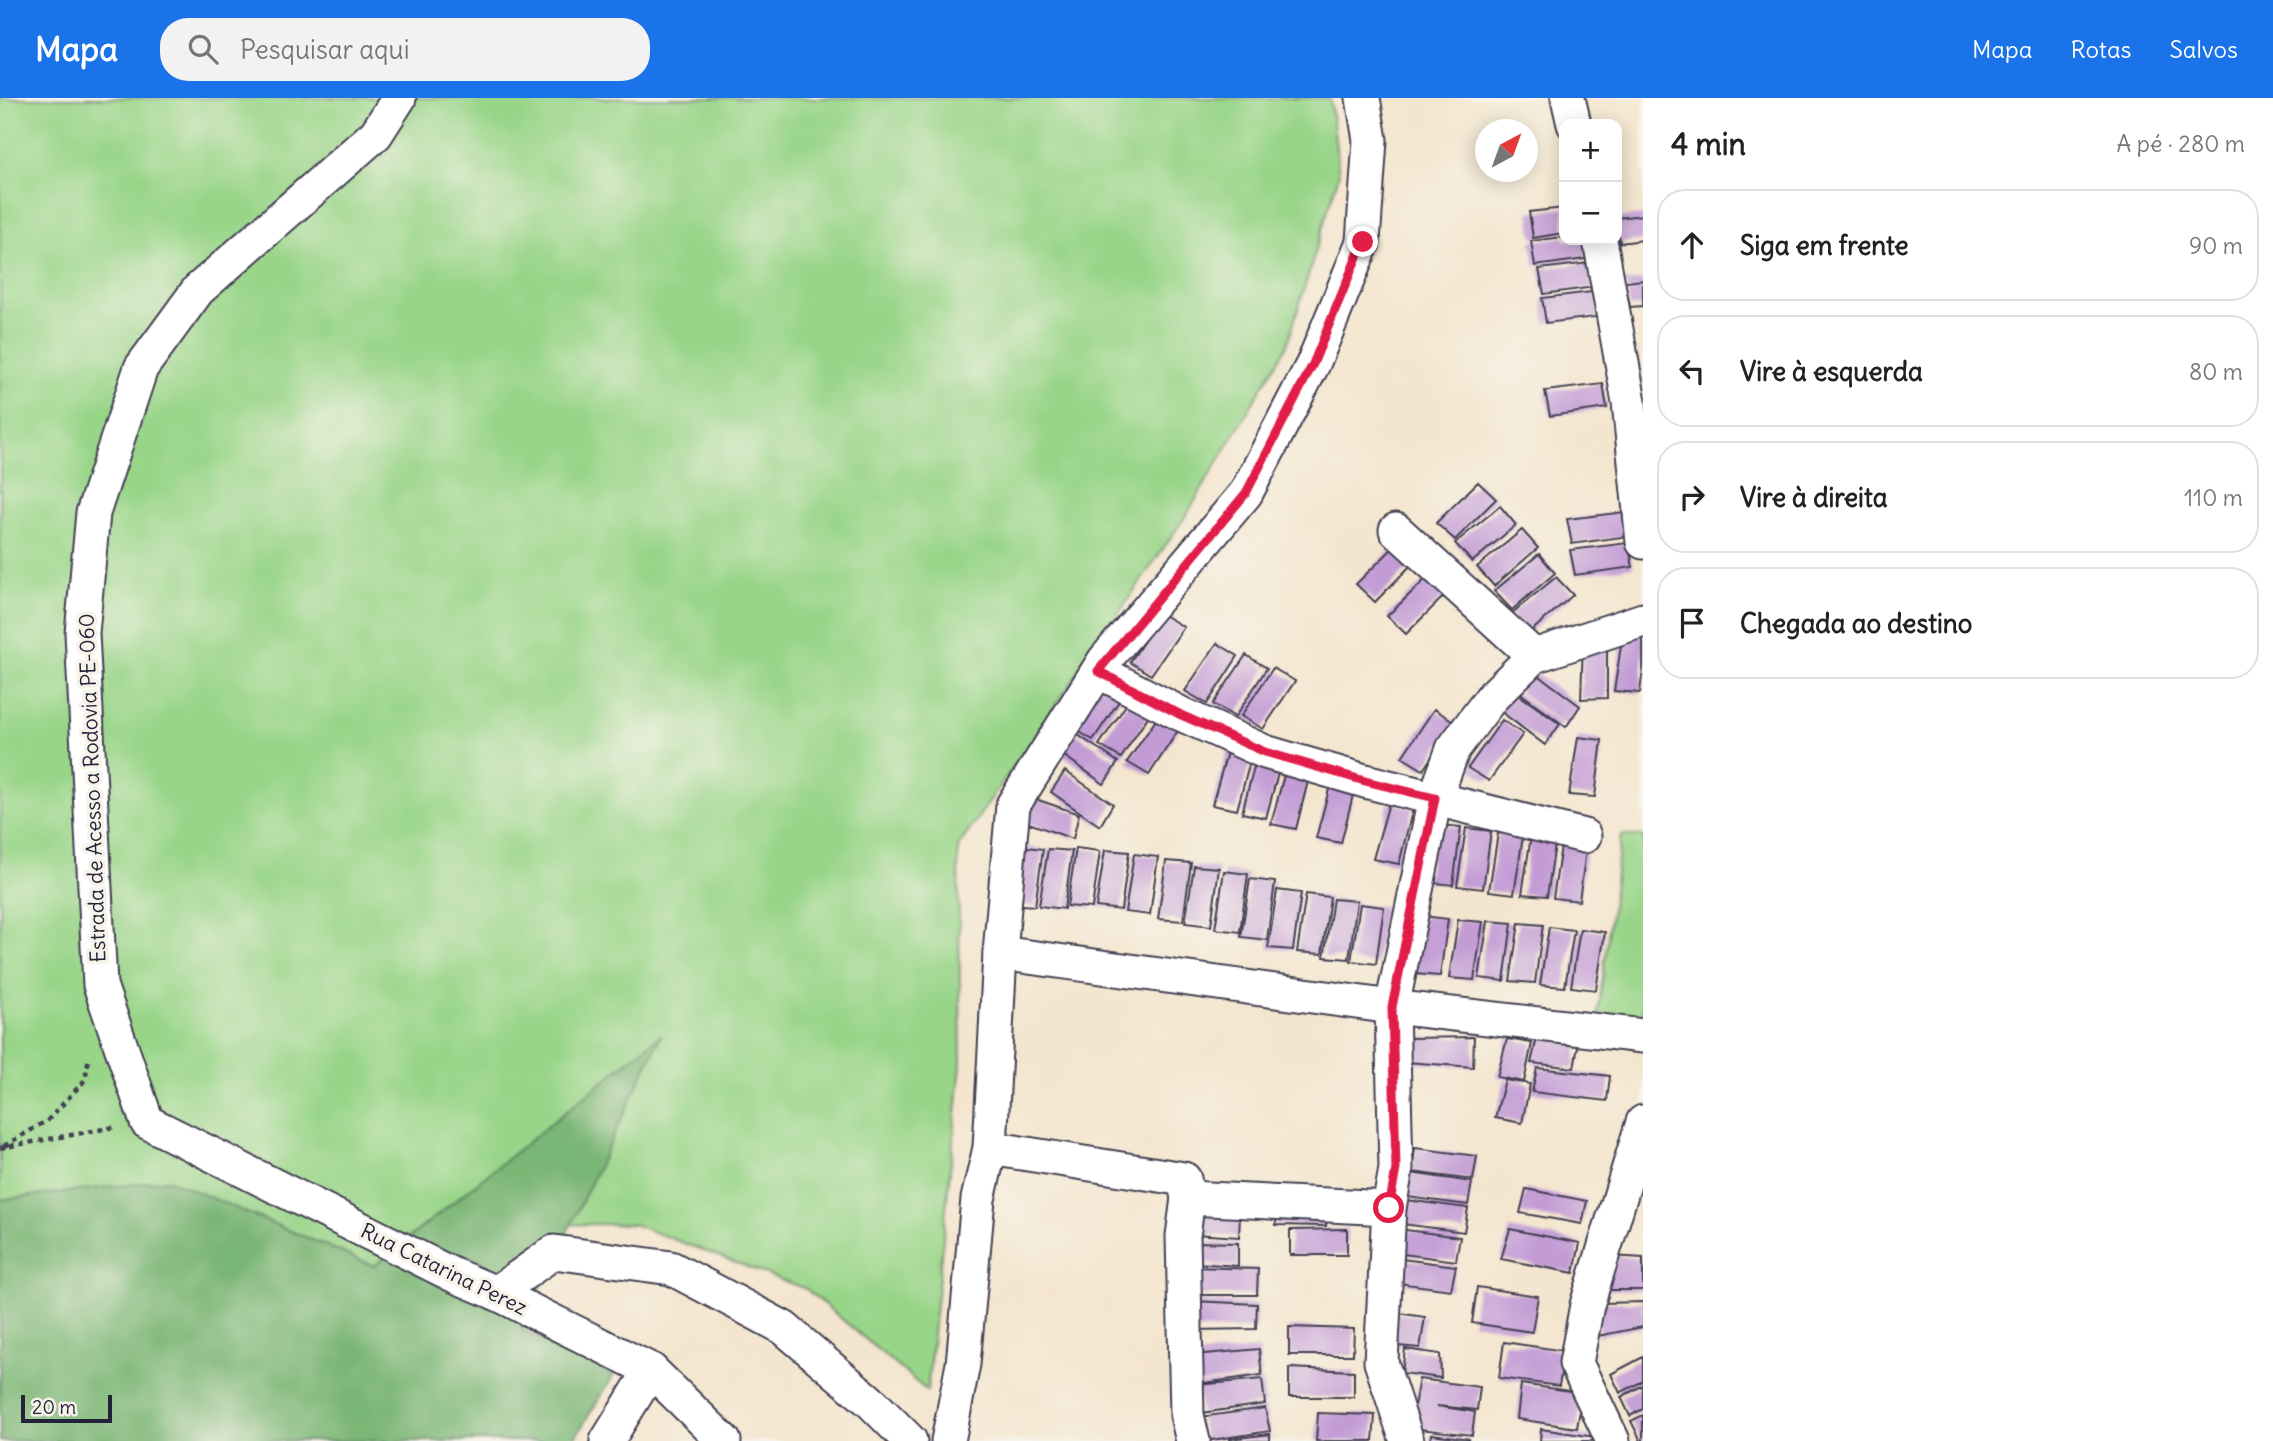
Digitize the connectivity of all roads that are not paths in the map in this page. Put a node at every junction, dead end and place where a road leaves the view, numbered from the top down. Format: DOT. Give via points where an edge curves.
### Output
graph roads {
  1 [pos="399,98"];
  2 [pos="1363,98"];
  3 [pos="1568,98"];
  4 [pos="1573,119"];
  5 [pos="1601,245"];
  6 [pos="1636,404"];
  7 [pos="1396,530"];
  8 [pos="1643,542"];
  9 [pos="1643,620"];
  10 [pos="1534,656"];
  11 [pos="1098,671"];
  12 [pos="1435,798"];
  13 [pos="1584,836"];
  14 [pos="1000,953"];
  15 [pos="1392,1007"];
  16 [pos="1643,1036"];
  17 [pos="147,1122"];
  18 [pos="1643,1122"];
  19 [pos="990,1148"];
  20 [pos="1188,1198"];
  21 [pos="1389,1208"];
  22 [pos="496,1293"];
  23 [pos="651,1370"];
  24 [pos="607,1441"];
  25 [pos="724,1441"];
  26 [pos="910,1441"];
  27 [pos="948,1441"];
  28 [pos="1192,1441"];
  29 [pos="1408,1441"];
  30 [pos="1613,1441"];
  1 -- 17 [label="street, Estrada de Acesso a Rodovia PE-060" via="376,134 198,290 141,368 93,513 82,633 100,985"];
  2 -- 11 [label="street" via="1370,141 1363,242 1313,364 1246,493"];
  3 -- 4 [label="street"];
  5 -- 6 [label="street"];
  6 -- 8 [label="street"];
  7 -- 10 [label="street"];
  9 -- 10 [label="street"];
  10 -- 12 [label="street" via="1492,697 1453,749"];
  11 -- 12 [label="street" via="1265,752"];
  11 -- 14 [label="street" via="1013,805"];
  12 -- 13 [label="street"];
  12 -- 15 [label="street"];
  14 -- 15 [label="street"];
  14 -- 19 [label="street"];
  15 -- 16 [label="street"];
  15 -- 21 [label="street" via="1396,1169"];
  17 -- 22 [label="street, Rua Catarina Perez"];
  18 -- 30 [label="street" via="1587,1305 1576,1363"];
  19 -- 20 [label="street" via="1184,1179"];
  19 -- 27 [label="street" via="978,1199 963,1364"];
  20 -- 21 [label="street"];
  20 -- 28 [label="street" via="1183,1236 1187,1415"];
  21 -- 29 [label="street" via="1381,1362"];
  22 -- 23 [label="street, Rua Catarina Perez"];
  22 -- 26 [label="street" via="554,1252 671,1268 784,1328 873,1403"];
  23 -- 24 [label="street"];
  23 -- 25 [label="street, Rua Catarina Perez"];
}
